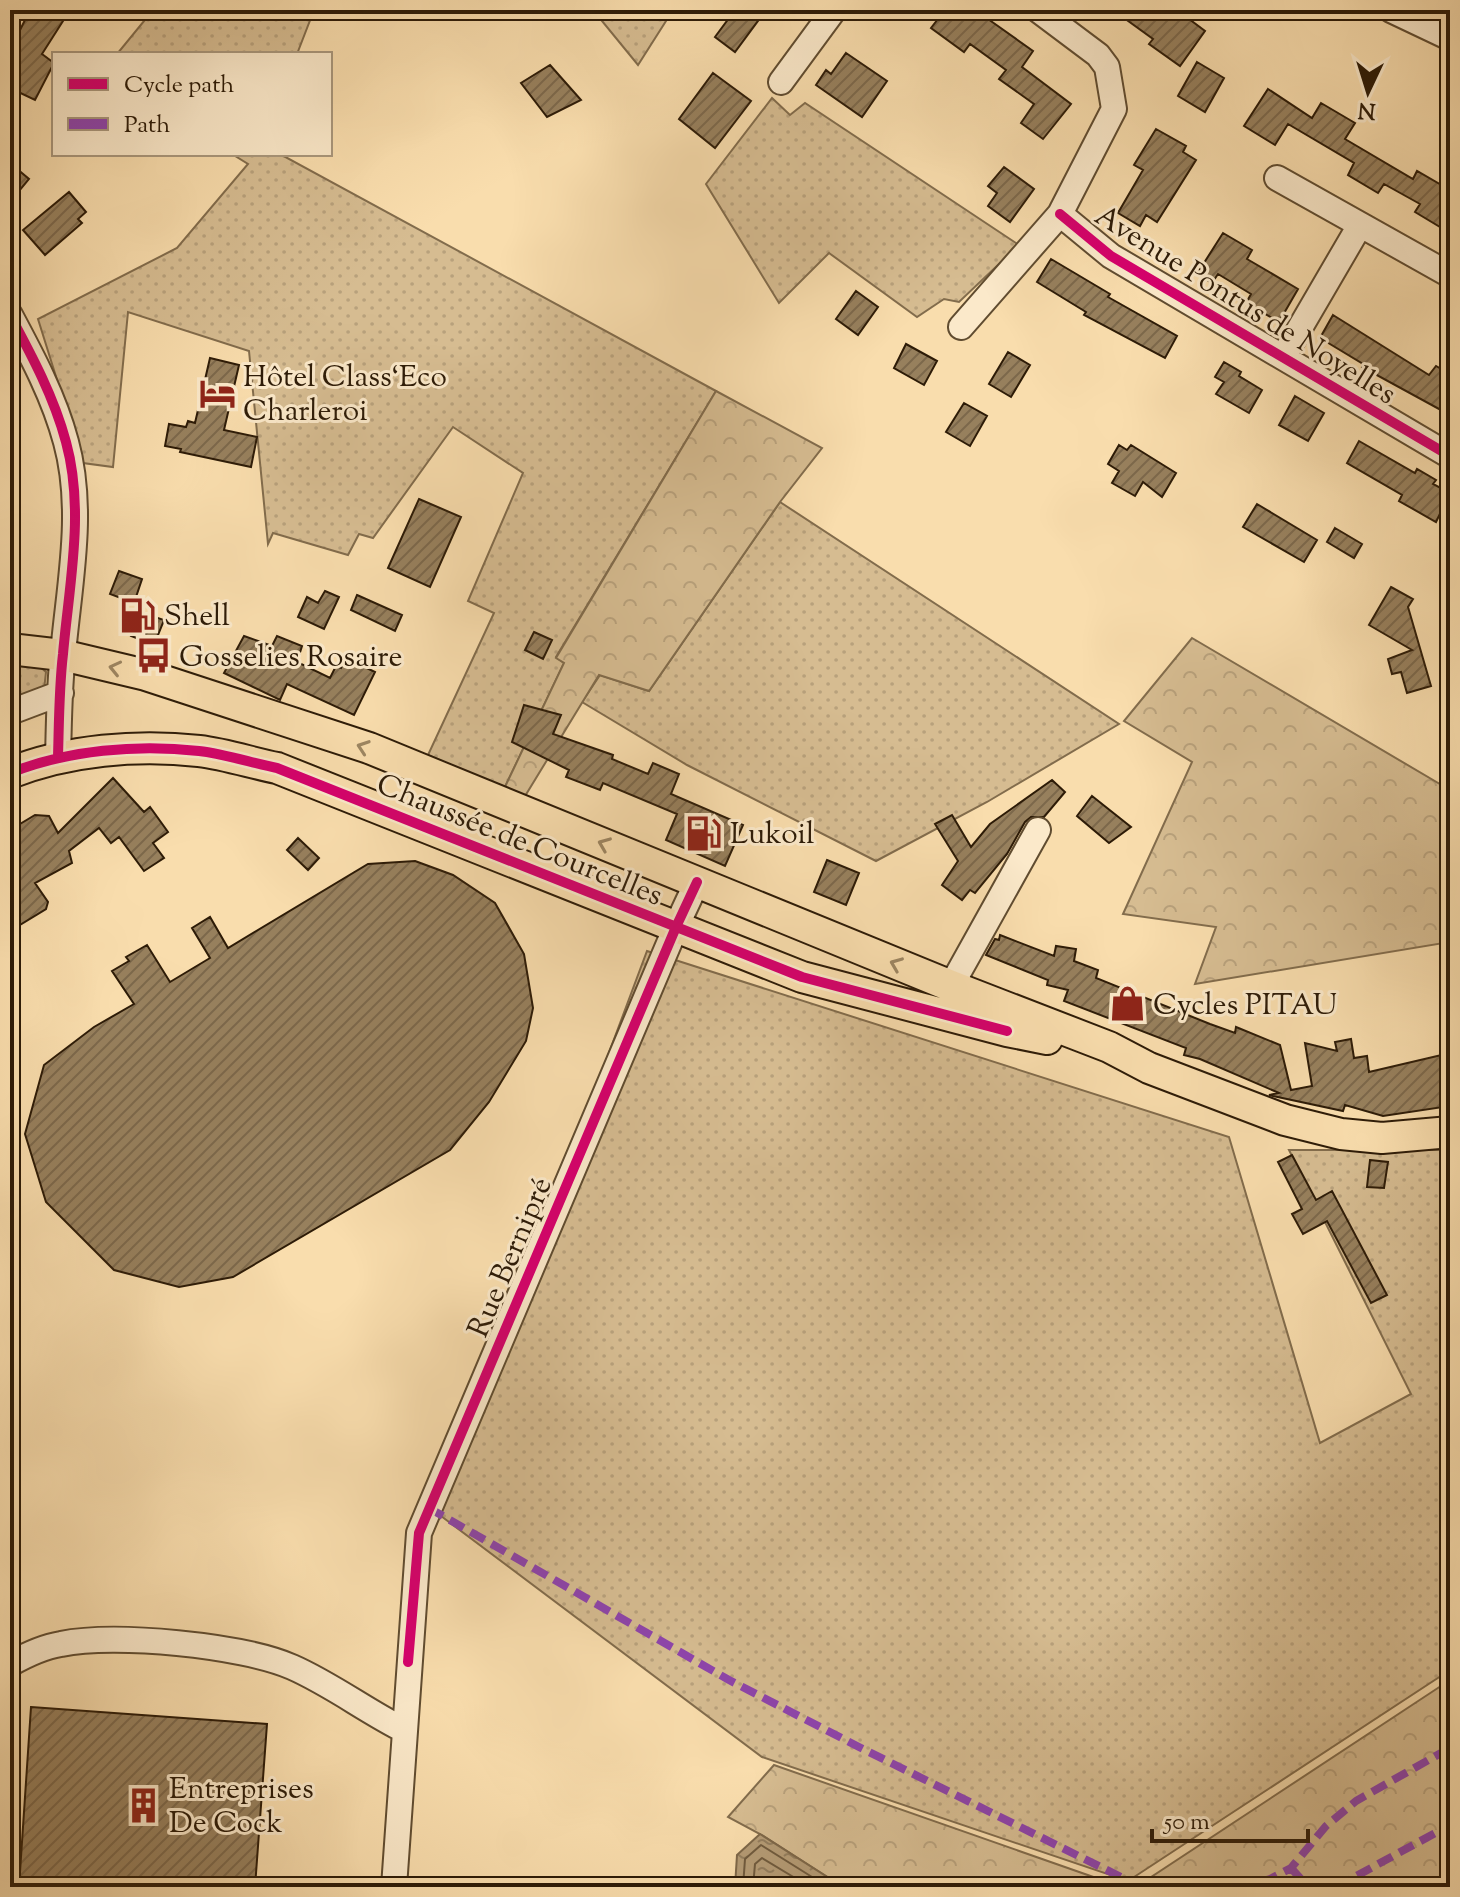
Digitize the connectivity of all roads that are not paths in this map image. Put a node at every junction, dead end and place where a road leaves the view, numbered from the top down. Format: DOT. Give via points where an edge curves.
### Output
graph roads {
  1 [pos="834,10"];
  2 [pos="1038,10"];
  3 [pos="1391,10"];
  4 [pos="1450,38"];
  5 [pos="781,82"];
  6 [pos="1277,178"];
  7 [pos="1060,214"];
  8 [pos="1360,225"];
  9 [pos="1450,275"];
  10 [pos="10,315"];
  11 [pos="961,327"];
  12 [pos="1283,357"];
  13 [pos="1450,456"];
  14 [pos="10,649"];
  15 [pos="62,655"];
  16 [pos="61,693"];
  17 [pos="16,710"];
  18 [pos="58,757"];
  19 [pos="10,773"];
  20 [pos="1038,830"];
  21 [pos="697,882"];
  22 [pos="676,927"];
  23 [pos="951,986"];
  24 [pos="933,1011"];
  25 [pos="1149,1068"];
  26 [pos="1450,1132"];
  27 [pos="10,1664"];
  28 [pos="404,1730"];
  29 [pos="394,1887"];
  1 -- 5 [label="street"];
  2 -- 7 [label="street, Avenue Pontus de Noyelles" via="1098,55 1107,67 1114,109"];
  3 -- 4 [label="street"];
  6 -- 8 [label="street"];
  7 -- 11 [label="street, Avenue Pontus de Noyelles"];
  7 -- 12 [label="street, Avenue Pontus de Noyelles" via="1111,256"];
  8 -- 9 [label="street"];
  8 -- 12 [label="street"];
  10 -- 15 [label="street" via="46,385 67,444 74,496 73,570"];
  12 -- 13 [label="street, Avenue Pontus de Noyelles"];
  14 -- 15 [label="main road, Chaussée de Courcelles"];
  15 -- 16 [label="street"];
  21 -- 15 [label="main road, Chaussée de Courcelles, one-way" via="369,748 146,675"];
  16 -- 17 [label="street"];
  16 -- 18 [label="street"];
  18 -- 19 [label="main road, Chaussée de Courcelles"];
  18 -- 22 [label="main road, Chaussée de Courcelles" via="127,750 199,751 277,768"];
  20 -- 23 [label="street"];
  21 -- 22 [label="street, Rue Bernipré"];
  23 -- 21 [label="main road, Chaussée de Courcelles, one-way"];
  22 -- 24 [label="main road, Chaussée de Courcelles" via="802,977"];
  22 -- 28 [label="street, Rue Bernipré" via="419,1533"];
  23 -- 24 [label="main road"];
  23 -- 25 [label="main road, Chaussée de Courcelles" via="1109,1047"];
  24 -- 25 [label="main road, Chaussée de Courcelles"];
  25 -- 26 [label="main road, Chaussée de Courcelles" via="1285,1120 1341,1134 1382,1138"];
  27 -- 28 [label="street" via="31,1652 90,1640 213,1647 291,1667"];
  28 -- 29 [label="street, Rue Bernipré"];
}
